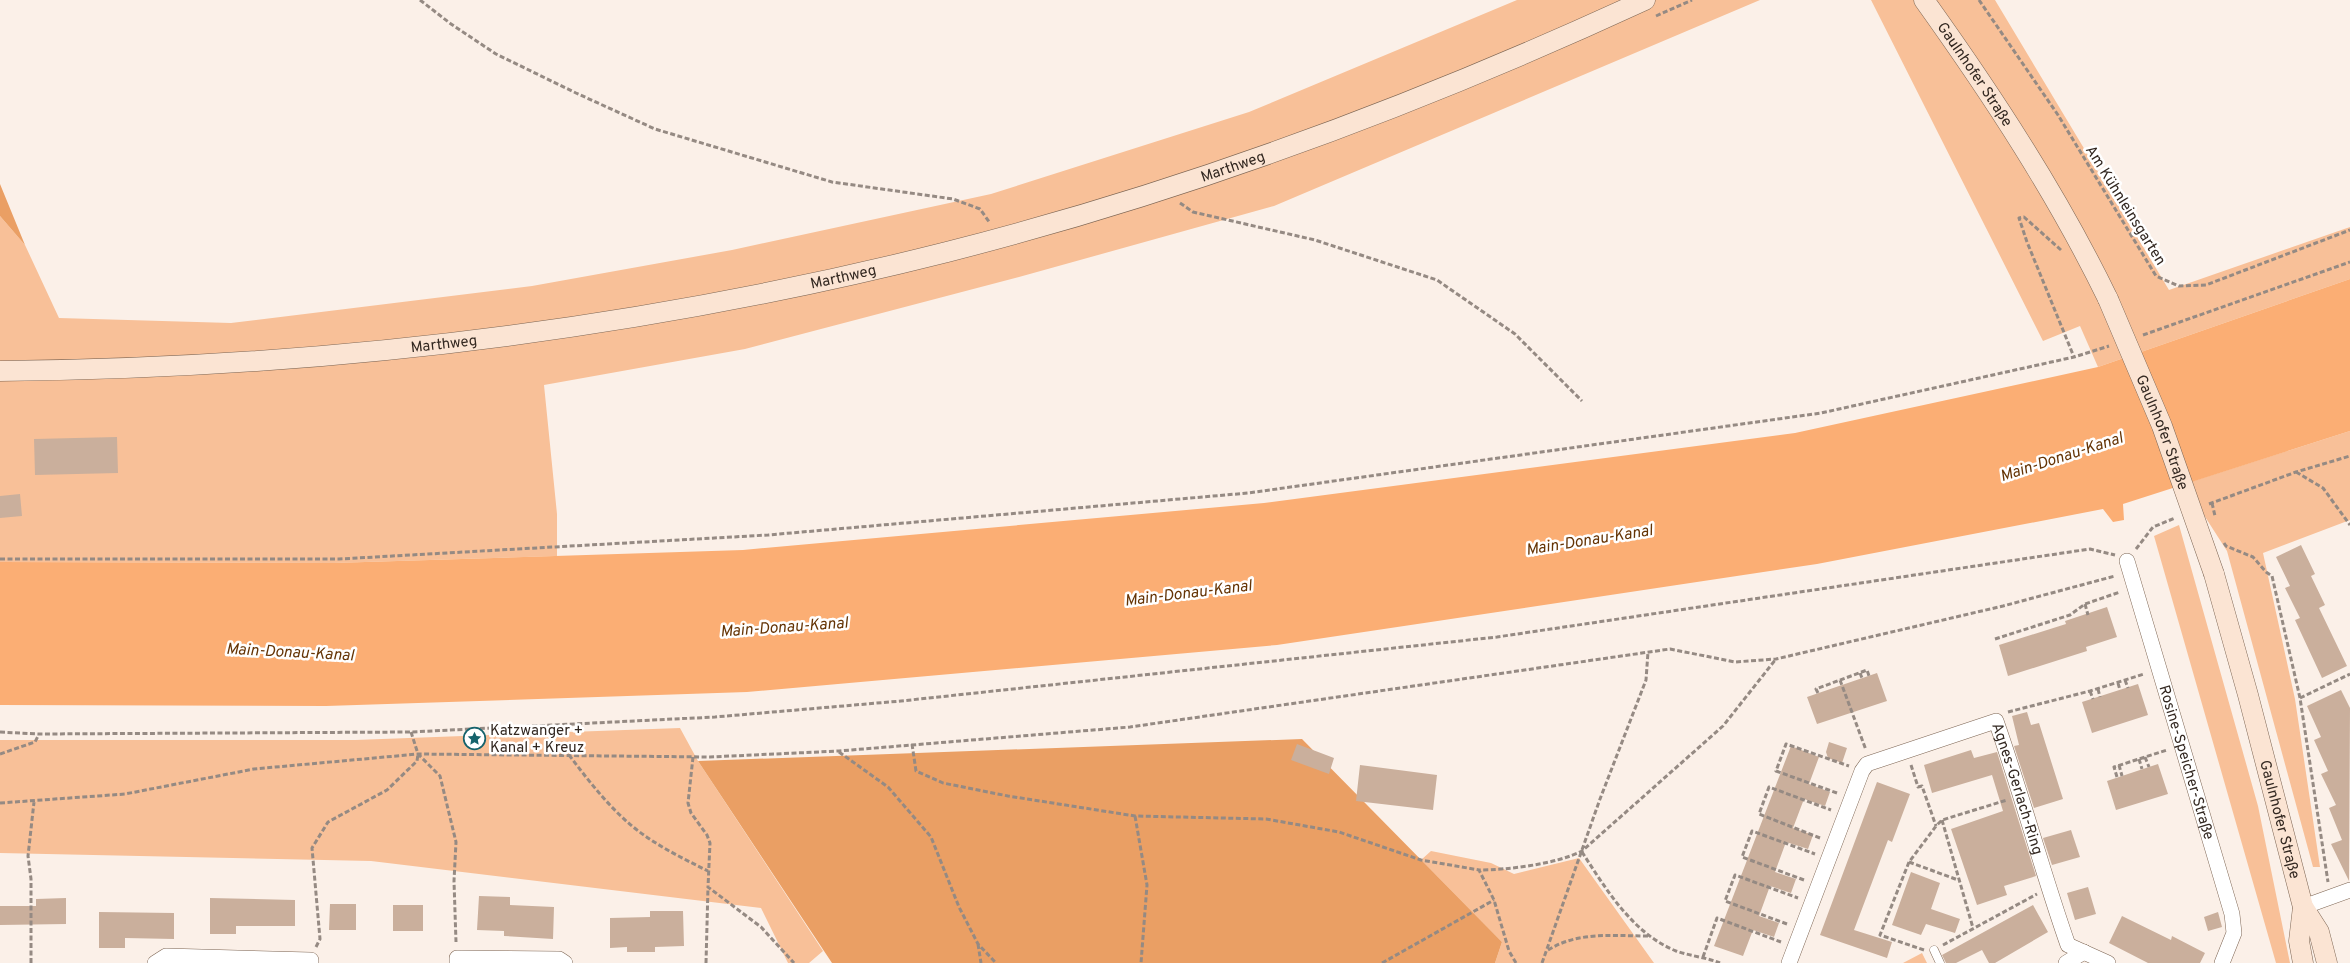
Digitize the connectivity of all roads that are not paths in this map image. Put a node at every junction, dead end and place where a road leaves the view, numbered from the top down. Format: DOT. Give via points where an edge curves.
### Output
graph roads {
  1 [pos="1645,0"];
  2 [pos="1924,0"];
  3 [pos="0,371"];
  4 [pos="2127,561"];
  5 [pos="2350,890"];
  6 [pos="2302,907"];
  7 [pos="1934,950"];
  8 [pos="2084,952"];
  9 [pos="457,960"];
  10 [pos="311,961"];
  11 [pos="562,961"];
  12 [pos="156,963"];
  13 [pos="1789,963"];
  14 [pos="1940,963"];
  15 [pos="2066,963"];
  16 [pos="2108,963"];
  17 [pos="2222,963"];
  18 [pos="2303,963"];
  19 [pos="2327,963"];
  1 -- 3 [label="main road, Marthweg" via="1474,75 1307,140 1162,190 1000,237 862,272 725,301 509,336 378,351 189,366"];
  2 -- 6 [label="main road, Gaulnhofer Straße, bridge" via="1975,74 2082,247 2108,299 2162,426 2214,574"];
  4 -- 17 [label="street, Rosine-Speicher-Straße" via="2232,914 2234,933"];
  5 -- 6 [label="street"];
  6 -- 18 [label="main road, Gaulnhofer Straße" via="2299,941"];
  6 -- 19 [label="main road, Gaulnhofer Straße" via="2319,932"];
  7 -- 14 [label="lane"];
  8 -- 13 [label="street, Agnes-Gerlach-Ring" via="2068,946 1996,721 1906,750 1866,767"];
  8 -- 15 [label="street"];
  8 -- 16 [label="street, Agnes-Gerlach-Ring"];
  9 -- 11 [label="street"];
  10 -- 12 [label="street" via="166,956"];
}
